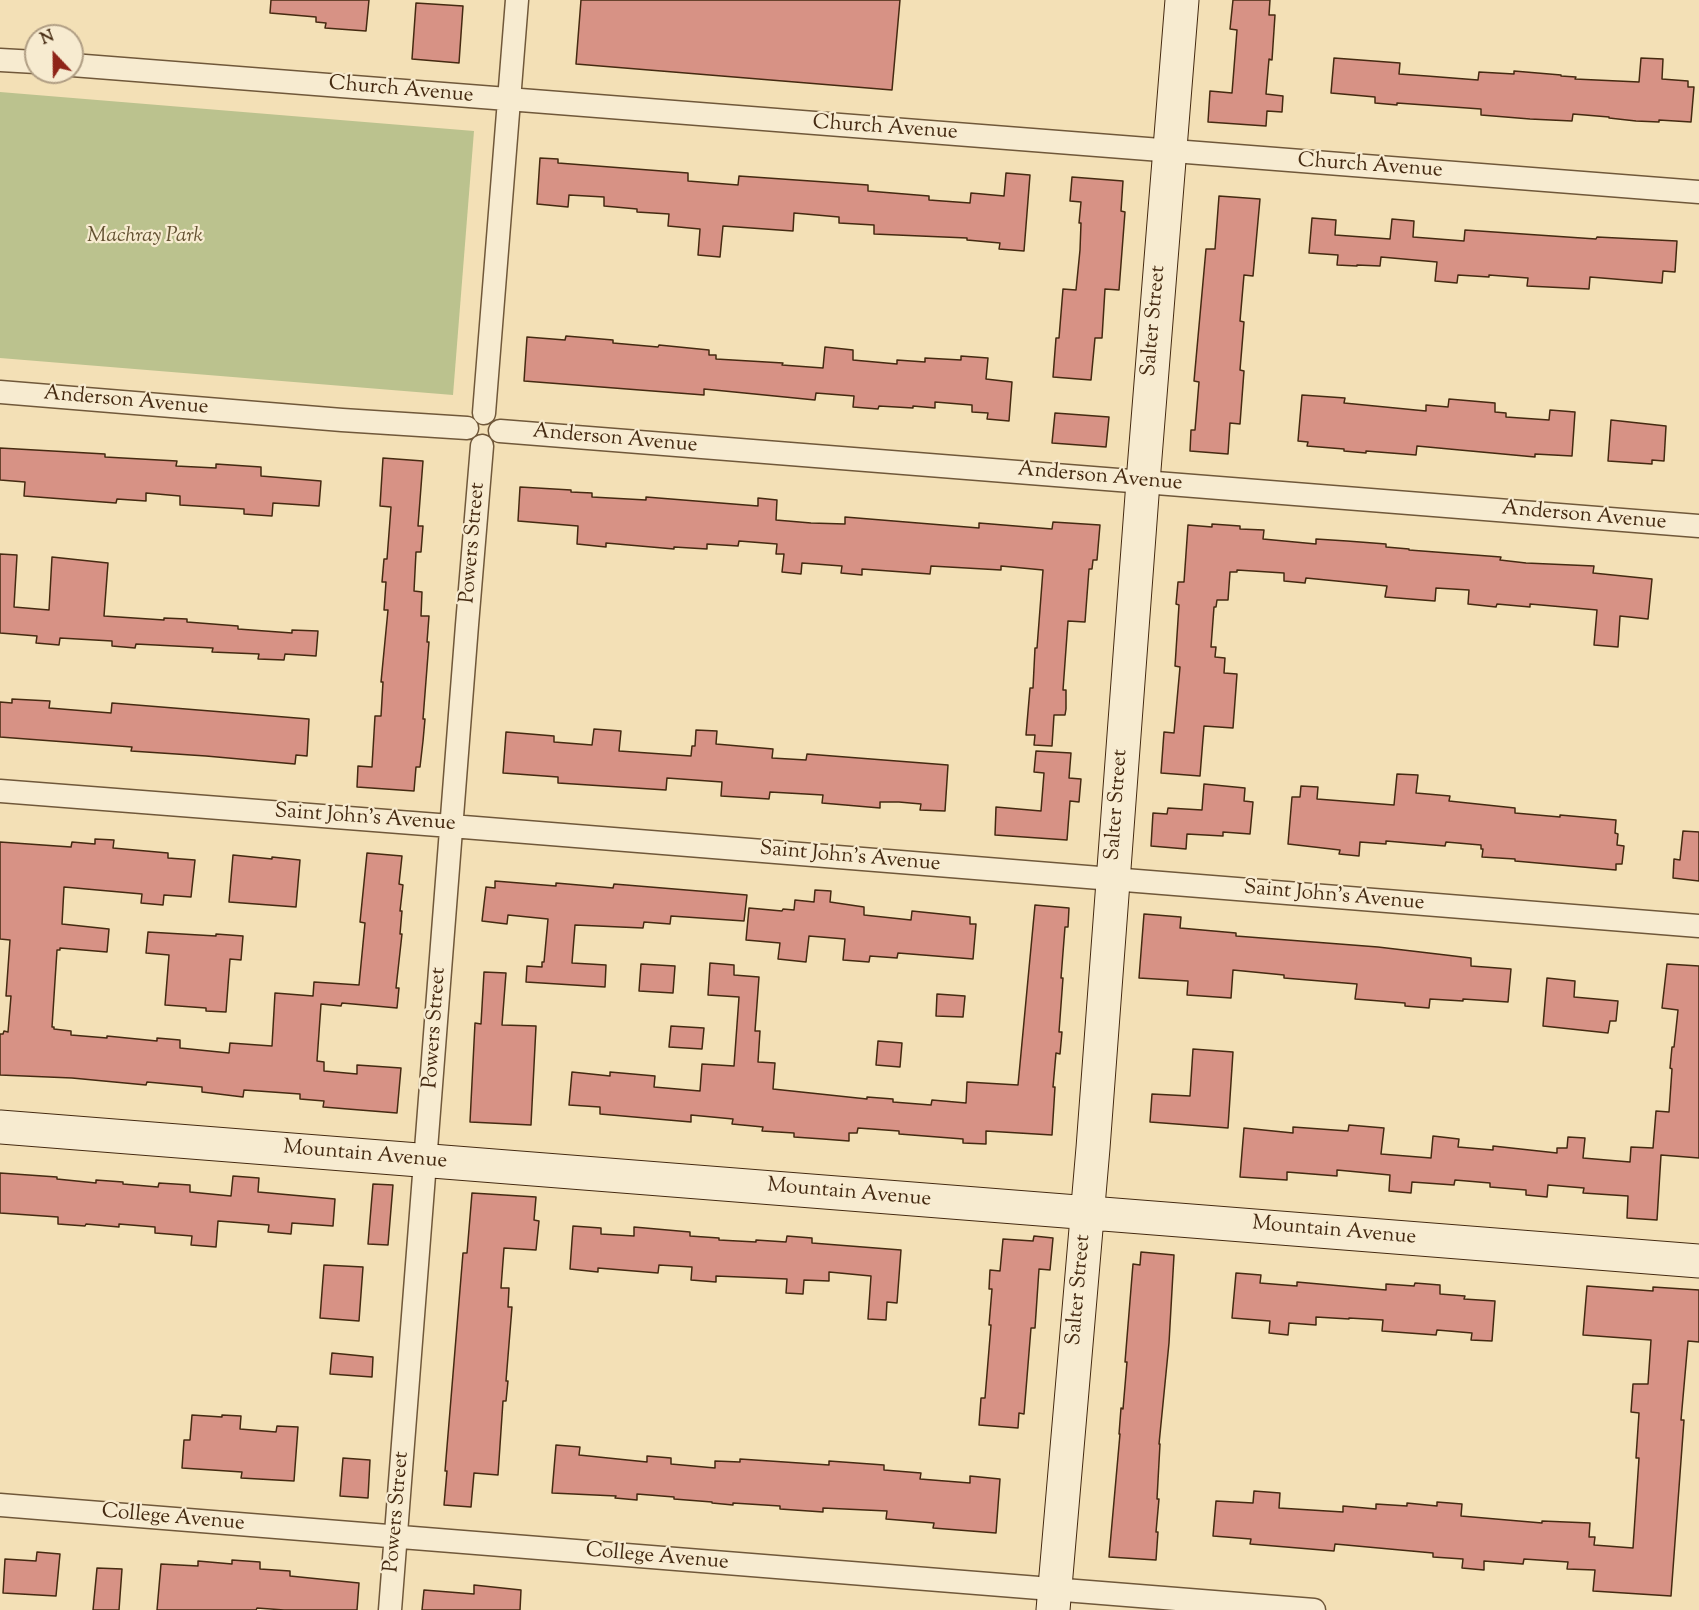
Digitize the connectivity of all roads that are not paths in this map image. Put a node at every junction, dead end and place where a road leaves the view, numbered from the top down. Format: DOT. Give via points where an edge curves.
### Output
graph roads {
  1 [pos="517,0"];
  2 [pos="1182,0"];
  3 [pos="0,60"];
  4 [pos="24,61"];
  5 [pos="84,66"];
  6 [pos="509,100"];
  7 [pos="1169,151"];
  8 [pos="1699,192"];
  9 [pos="0,392"];
  10 [pos="484,413"];
  11 [pos="467,428"];
  12 [pos="500,431"];
  13 [pos="482,446"];
  14 [pos="1143,482"];
  15 [pos="1699,526"];
  16 [pos="0,791"];
  17 [pos="451,826"];
  18 [pos="1113,879"];
  19 [pos="1699,926"];
  20 [pos="0,1127"];
  21 [pos="425,1161"];
  22 [pos="1087,1213"];
  23 [pos="1699,1261"];
  24 [pos="0,1505"];
  25 [pos="397,1537"];
  26 [pos="1054,1600"];
  27 [pos="390,1610"];
  28 [pos="1314,1610"];
  1 -- 6 [label="street"];
  2 -- 7 [label="main road, Salter Street"];
  3 -- 4 [label="street"];
  5 -- 6 [label="street, Church Avenue"];
  6 -- 7 [label="street, Church Avenue"];
  6 -- 10 [label="street"];
  7 -- 8 [label="street, Church Avenue"];
  7 -- 14 [label="main road, Salter Street"];
  9 -- 11 [label="street, Anderson Avenue"];
  10 -- 11 [label="street" via="471,419"];
  10 -- 12 [label="street" via="494,417"];
  11 -- 13 [label="street" via="473,442"];
  12 -- 13 [label="street" via="496,440"];
  12 -- 14 [label="street, Anderson Avenue"];
  13 -- 17 [label="street, Powers Street"];
  14 -- 15 [label="street, Anderson Avenue"];
  14 -- 18 [label="main road, Salter Street"];
  16 -- 17 [label="street, Saint John's Avenue"];
  17 -- 18 [label="street, Saint John's Avenue"];
  17 -- 21 [label="street, Powers Street"];
  18 -- 19 [label="street, Saint John's Avenue"];
  18 -- 22 [label="main road, Salter Street"];
  20 -- 21 [label="main road, Mountain Avenue"];
  21 -- 22 [label="main road, Mountain Avenue"];
  21 -- 25 [label="street, Powers Street"];
  22 -- 23 [label="main road, Mountain Avenue"];
  22 -- 26 [label="main road, Salter Street"];
  24 -- 25 [label="street, College Avenue"];
  25 -- 26 [label="street, College Avenue"];
  25 -- 27 [label="street, Powers Street"];
  26 -- 28 [label="street, College Avenue"];
}
